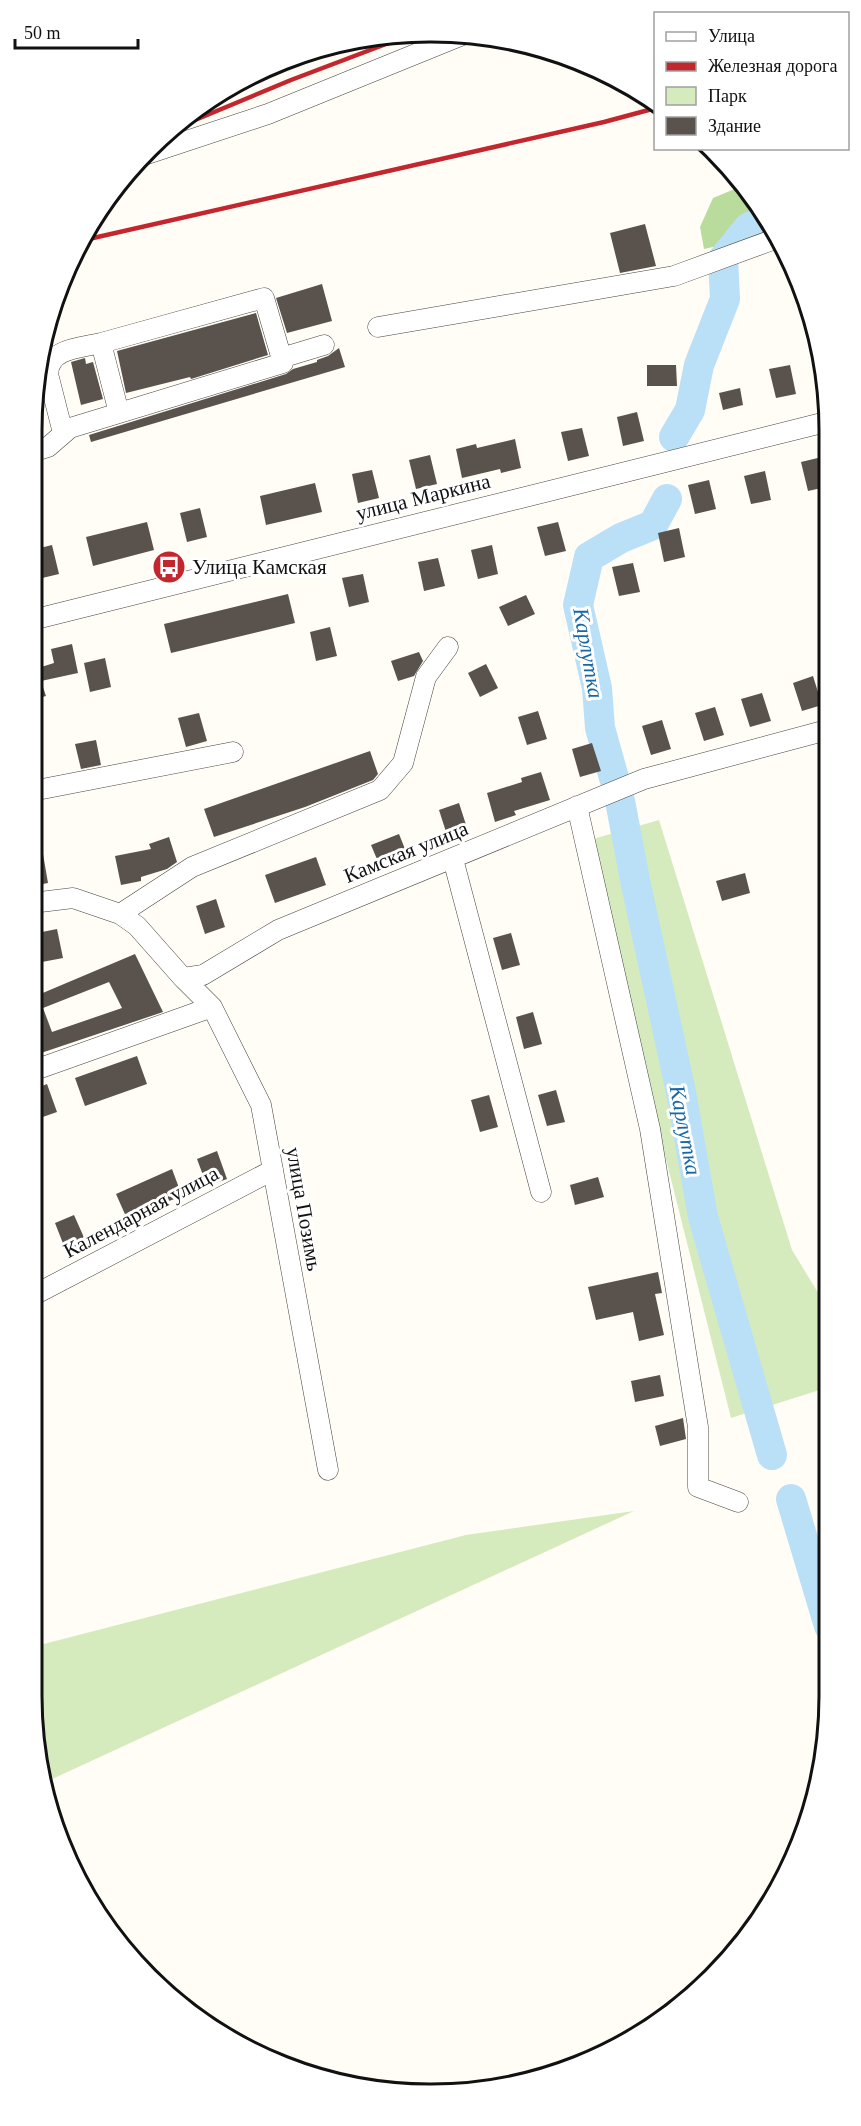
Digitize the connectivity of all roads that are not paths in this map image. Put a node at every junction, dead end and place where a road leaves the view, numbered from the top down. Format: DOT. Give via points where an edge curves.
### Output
graph roads {
  1 [pos="444,43"];
  2 [pos="163,149"];
  3 [pos="770,241"];
  4 [pos="378,327"];
  5 [pos="101,343"];
  6 [pos="324,345"];
  7 [pos="281,358"];
  8 [pos="47,368"];
  9 [pos="45,379"];
  10 [pos="119,413"];
  11 [pos="819,424"];
  12 [pos="63,433"];
  13 [pos="42,449"];
  14 [pos="42,618"];
  15 [pos="448,647"];
  16 [pos="819,732"];
  17 [pos="233,752"];
  18 [pos="42,789"];
  19 [pos="578,806"];
  20 [pos="453,859"];
  21 [pos="42,902"];
  22 [pos="120,914"];
  23 [pos="183,978"];
  24 [pos="212,1006"];
  25 [pos="42,1067"];
  26 [pos="273,1170"];
  27 [pos="541,1192"];
  28 [pos="42,1291"];
  29 [pos="328,1470"];
  30 [pos="738,1502"];
  1 -- 2 [label="street" via="268,114"];
  3 -- 4 [label="street" via="674,276"];
  5 -- 7 [label="street" via="264,298"];
  5 -- 8 [label="street" via="56,354"];
  5 -- 10 [label="street"];
  6 -- 7 [label="street"];
  7 -- 10 [label="street" via="283,363"];
  9 -- 12 [label="street"];
  10 -- 12 [label="street"];
  11 -- 14 [label="street, улица Маркина"];
  12 -- 13 [label="street"];
  15 -- 22 [label="street" via="426,677 403,764 380,790 192,867"];
  16 -- 19 [label="street, Камская улица" via="644,779"];
  17 -- 18 [label="street"];
  19 -- 20 [label="street, Камская улица"];
  19 -- 30 [label="street" via="650,1129 699,1427 698,1487"];
  20 -- 23 [label="street, Камская улица" via="278,930 203,975"];
  20 -- 27 [label="street"];
  21 -- 22 [label="street" via="73,898"];
  22 -- 23 [label="street" via="137,926"];
  23 -- 24 [label="street, улица Позимь"];
  24 -- 25 [label="street"];
  24 -- 26 [label="street, улица Позимь" via="261,1105"];
  26 -- 28 [label="street, Календарная улица"];
  26 -- 29 [label="street, улица Позимь"];
}
